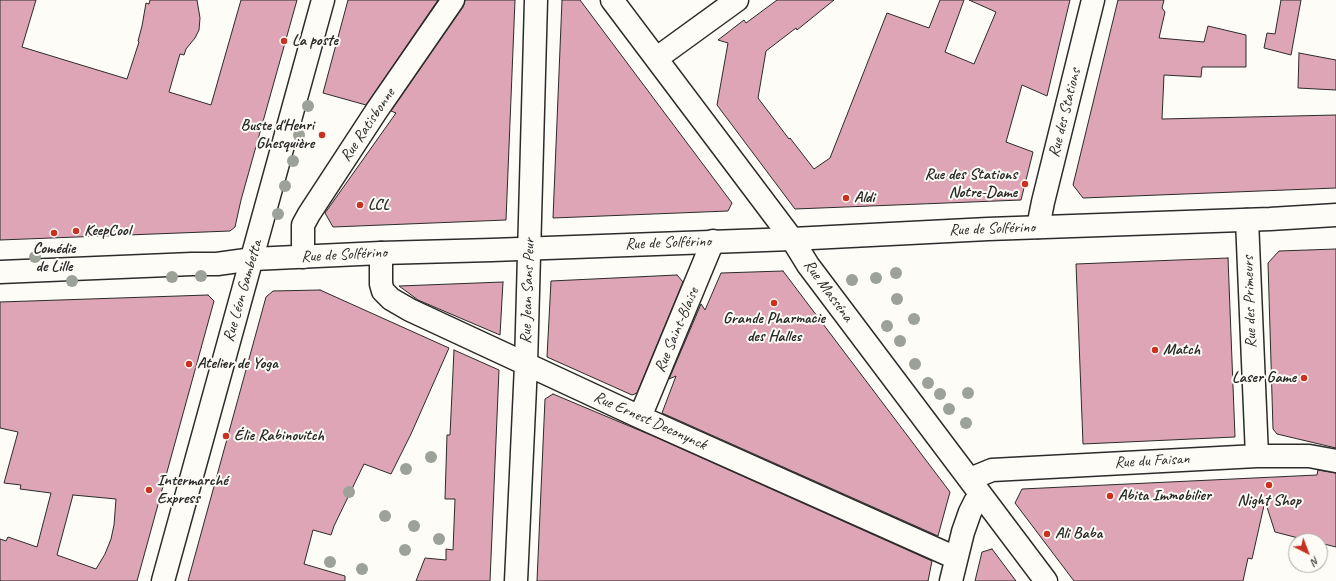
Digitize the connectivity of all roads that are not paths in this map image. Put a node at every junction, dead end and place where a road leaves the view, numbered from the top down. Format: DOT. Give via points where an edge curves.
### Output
graph roads {
  1 [pos="323,0"];
  2 [pos="453,0"];
  3 [pos="536,0"];
  4 [pos="612,0"];
  5 [pos="737,0"];
  6 [pos="1093,0"];
  7 [pos="656,58"];
  8 [pos="1336,215"];
  9 [pos="1247,220"];
  10 [pos="1038,227"];
  11 [pos="792,239"];
  12 [pos="713,242"];
  13 [pos="529,249"];
  14 [pos="381,253"];
  15 [pos="303,257"];
  16 [pos="253,259"];
  17 [pos="0,272"];
  18 [pos="526,365"];
  19 [pos="640,418"];
  20 [pos="1257,456"];
  21 [pos="1336,462"];
  22 [pos="970,479"];
  23 [pos="982,497"];
  24 [pos="956,558"];
  25 [pos="163,581"];
  26 [pos="516,581"];
  27 [pos="951,581"];
  28 [pos="1046,581"];
  1 -- 16 [label="street, Rue Léon Gambetta"];
  2 -- 15 [label="street, Rue Ratisbonne" via="309,214 303,225"];
  3 -- 13 [label="street, Rue Jean Sans Peur"];
  4 -- 7 [label="street, Rue Masséna"];
  5 -- 7 [label="street"];
  6 -- 10 [label="street, Rue des Stations"];
  7 -- 11 [label="street, Rue Masséna"];
  8 -- 9 [label="street, Rue de Solférino"];
  9 -- 10 [label="street, Rue de Solférino"];
  9 -- 20 [label="street, Rue des Primeurs"];
  10 -- 11 [label="street, Rue de Solférino"];
  11 -- 12 [label="street, Rue de Solférino"];
  11 -- 22 [label="street, Rue Masséna" via="808,265"];
  12 -- 13 [label="street, Rue de Solférino"];
  12 -- 19 [label="street, Rue Saint-Blaise"];
  13 -- 14 [label="street, Rue de Solférino"];
  13 -- 18 [label="street, Rue Jean Sans Peur"];
  14 -- 15 [label="street, Rue de Solférino"];
  14 -- 18 [label="street, Rue Ernest Deconynck" via="381,284 386,295 410,310"];
  15 -- 16 [label="street, Rue de Solférino"];
  16 -- 17 [label="street, Rue de Solférino" via="217,264"];
  16 -- 25 [label="street, Rue Léon Gambetta"];
  18 -- 19 [label="street, Rue Ernest Deconynck"];
  18 -- 26 [label="street, Rue Jean Sans Peur"];
  19 -- 24 [label="street, Rue Ernest Deconynck"];
  20 -- 21 [label="street, Rue du Faisan" via="1309,456"];
  20 -- 22 [label="street, Rue du Faisan" via="992,470"];
  22 -- 23 [label="street, Rue Masséna"];
  23 -- 24 [label="street" via="975,502 970,512"];
  23 -- 28 [label="street, Rue Masséna"];
  24 -- 27 [label="street"];
}
